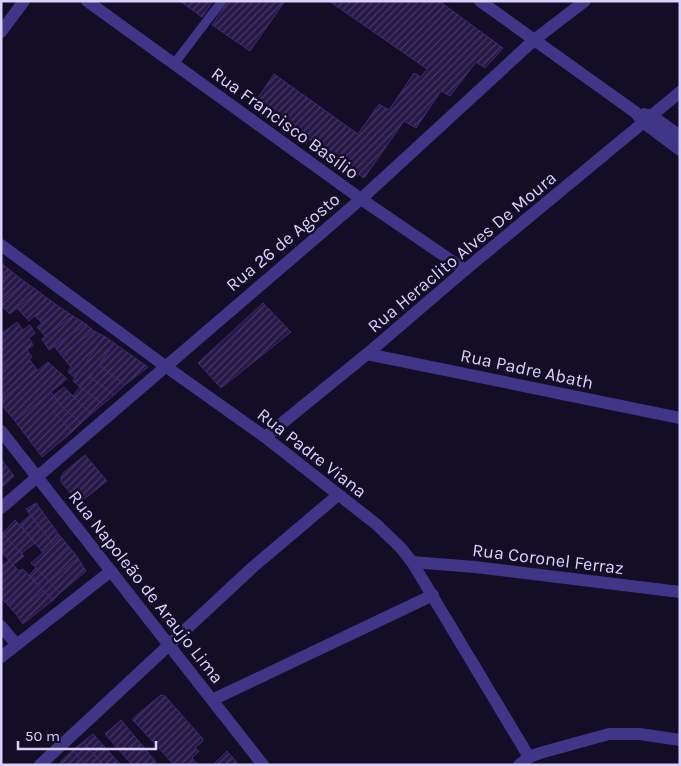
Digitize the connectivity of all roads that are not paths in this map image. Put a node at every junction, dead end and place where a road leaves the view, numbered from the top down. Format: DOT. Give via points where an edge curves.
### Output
graph roads {
  1 [pos="24,1"];
  2 [pos="87,1"];
  3 [pos="222,1"];
  4 [pos="480,1"];
  5 [pos="586,1"];
  6 [pos="1,32"];
  7 [pos="534,40"];
  8 [pos="174,64"];
  9 [pos="680,92"];
  10 [pos="648,119"];
  11 [pos="680,136"];
  12 [pos="680,150"];
  13 [pos="361,199"];
  14 [pos="1,245"];
  15 [pos="465,270"];
  16 [pos="367,354"];
  17 [pos="165,366"];
  18 [pos="680,418"];
  19 [pos="1,431"];
  20 [pos="265,437"];
  21 [pos="37,477"];
  22 [pos="338,495"];
  23 [pos="1,508"];
  24 [pos="412,562"];
  25 [pos="111,570"];
  26 [pos="680,592"];
  27 [pos="433,595"];
  28 [pos="1,626"];
  29 [pos="16,644"];
  30 [pos="168,645"];
  31 [pos="1,656"];
  32 [pos="212,700"];
  33 [pos="680,740"];
  34 [pos="529,757"];
  35 [pos="40,765"];
  36 [pos="263,765"];
  37 [pos="519,765"];
  1 -- 6 [label="street"];
  2 -- 8 [label="street, Rua Francisco Basílio"];
  3 -- 8 [label="lane"];
  4 -- 7 [label="street"];
  5 -- 7 [label="street, Rua 26 de Agosto"];
  7 -- 10 [label="street"];
  7 -- 13 [label="street, Rua 26 de Agosto"];
  8 -- 13 [label="street, Rua Francisco Basílio"];
  9 -- 10 [label="street, Rua Heraclito Alves De Moura"];
  10 -- 11 [label="street"];
  10 -- 12 [label="street"];
  10 -- 15 [label="street, Rua Heraclito Alves De Moura"];
  13 -- 15 [label="street, Rua Francisco Basílio"];
  13 -- 17 [label="street, Rua 26 de Agosto"];
  14 -- 17 [label="street, Rua Padre Viana"];
  15 -- 16 [label="street, Rua Heraclito Alves De Moura"];
  16 -- 18 [label="street, Rua Padre Abath"];
  16 -- 20 [label="street, Rua Heraclito Alves De Moura"];
  17 -- 20 [label="street, Rua Padre Viana"];
  17 -- 21 [label="street, Rua 26 de Agosto"];
  19 -- 21 [label="street, Rua Napoleão de Araujo Lima"];
  20 -- 22 [label="street, Rua Padre Viana"];
  21 -- 23 [label="street, Rua 26 de Agosto"];
  21 -- 25 [label="street, Rua Napoleão de Araujo Lima"];
  22 -- 24 [label="street, Rua Padre Viana" via="389,536"];
  22 -- 30 [label="street"];
  24 -- 26 [label="street, Rua Coronel Ferraz"];
  24 -- 27 [label="street, Rua Padre Viana"];
  25 -- 29 [label="street"];
  25 -- 30 [label="street, Rua Napoleão de Araujo Lima"];
  27 -- 32 [label="street"];
  27 -- 34 [label="street, Rua Padre Viana"];
  28 -- 29 [label="street"];
  29 -- 31 [label="street"];
  30 -- 32 [label="street, Rua Napoleão de Araujo Lima"];
  30 -- 35 [label="street"];
  32 -- 36 [label="street, Rua Napoleão de Araujo Lima"];
  33 -- 34 [label="street" via="640,734 609,734"];
  34 -- 37 [label="street"];
}
